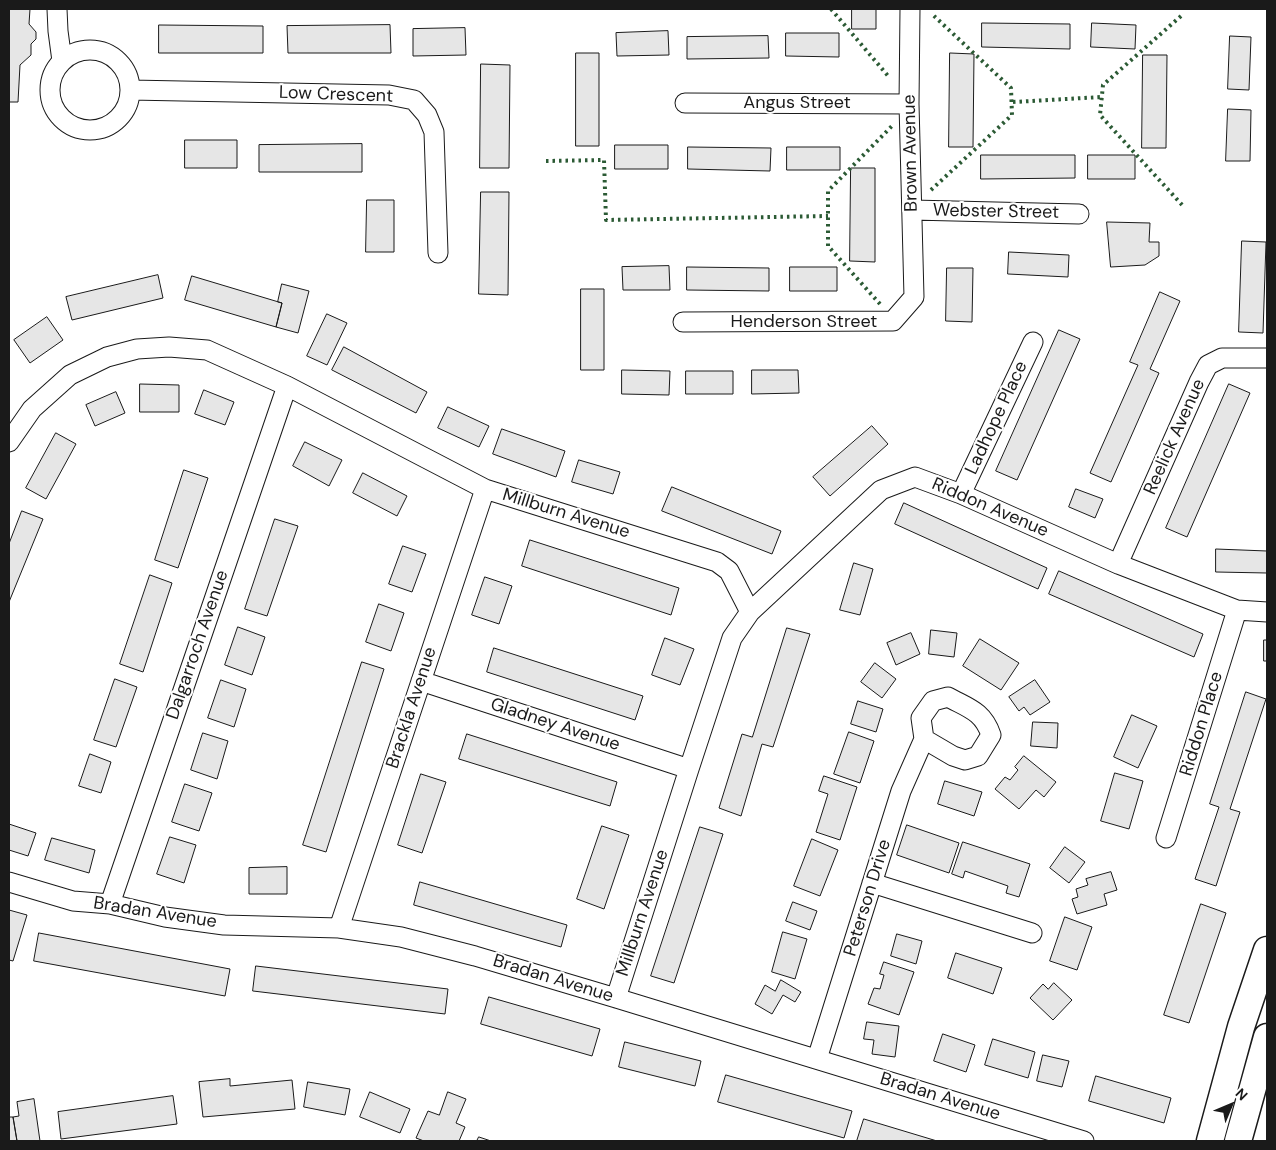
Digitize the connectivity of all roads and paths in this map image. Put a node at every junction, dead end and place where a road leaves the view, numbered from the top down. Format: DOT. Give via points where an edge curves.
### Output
graph roads {
  1 [pos="57,9"];
  2 [pos="910,9"];
  3 [pos="62,61"];
  4 [pos="130,90"];
  5 [pos="685,102"];
  6 [pos="909,104"];
  7 [pos="912,210"];
  8 [pos="1079,214"];
  9 [pos="438,253"];
  10 [pos="914,297"];
  11 [pos="684,322"];
  12 [pos="1033,342"];
  13 [pos="1267,358"];
  14 [pos="287,386"];
  15 [pos="9,442"];
  16 [pos="485,489"];
  17 [pos="961,494"];
  18 [pos="1118,564"];
  19 [pos="1237,610"];
  20 [pos="750,612"];
  21 [pos="1267,612"];
  22 [pos="421,681"];
  23 [pos="924,739"];
  24 [pos="689,769"];
  25 [pos="1166,838"];
  26 [pos="9,882"];
  27 [pos="872,883"];
  28 [pos="110,904"];
  29 [pos="339,928"];
  30 [pos="1032,933"];
  31 [pos="1267,950"];
  32 [pos="616,998"];
  33 [pos="1241,1027"];
  34 [pos="1267,1037"];
  35 [pos="817,1059"];
  36 [pos="1084,1141"];
  37 [pos="1210,1141"];
  38 [pos="1238,1141"];
  1 -- 3 [label="street"];
  2 -- 6 [label="street, Brown Avenue"];
  3 -- 4 [label="street" via="78,52 97,51 114,59 126,73"];
  3 -- 4 [label="street" via="54,71 49,92 57,114 79,130 106,128 122,114 128,104"];
  4 -- 9 [label="street, Low Crescent" via="389,95 414,100 427,115 434,132"];
  5 -- 6 [label="street, Angus Street"];
  6 -- 7 [label="street, Brown Avenue"];
  7 -- 8 [label="street, Webster Street"];
  7 -- 10 [label="street, Brown Avenue"];
  10 -- 11 [label="street, Henderson Street" via="893,321"];
  12 -- 17 [label="street, Ladhope Place"];
  13 -- 18 [label="street, Reelick Avenue" via="1222,358 1208,365"];
  14 -- 15 [label="street, Millburn Avenue" via="208,350 137,348 106,357 70,375 32,409"];
  14 -- 16 [label="street, Millburn Avenue"];
  14 -- 28 [label="street, Dalgarroch Avenue"];
  16 -- 20 [label="street, Millburn Avenue" via="717,562 729,571"];
  16 -- 22 [label="street, Brackla Avenue"];
  17 -- 18 [label="street, Riddon Avenue"];
  17 -- 20 [label="street, Riddon Avenue" via="915,477 881,490"];
  18 -- 19 [label="street, Riddon Avenue"];
  19 -- 21 [label="street, Riddon Avenue"];
  19 -- 25 [label="street, Riddon Place"];
  20 -- 24 [label="street, Millburn Avenue" via="732,638"];
  22 -- 24 [label="street, Gladney Avenue"];
  22 -- 29 [label="street, Brackla Avenue"];
  23 -- 27 [label="street, Peterson Drive" via="901,791"];
  24 -- 32 [label="street, Millburn Avenue"];
  26 -- 28 [label="street, Bradan Avenue" via="73,901"];
  27 -- 30 [label="street"];
  27 -- 35 [label="street, Peterson Drive"];
  28 -- 29 [label="street, Bradan Avenue" via="164,917 224,925"];
  29 -- 32 [label="street, Bradan Avenue" via="401,937"];
  31 -- 33 [label="street"];
  32 -- 35 [label="street, Bradan Avenue"];
  33 -- 34 [label="street"];
  33 -- 37 [label="street"];
  34 -- 38 [label="street"];
  35 -- 36 [label="street, Bradan Avenue"];
}
